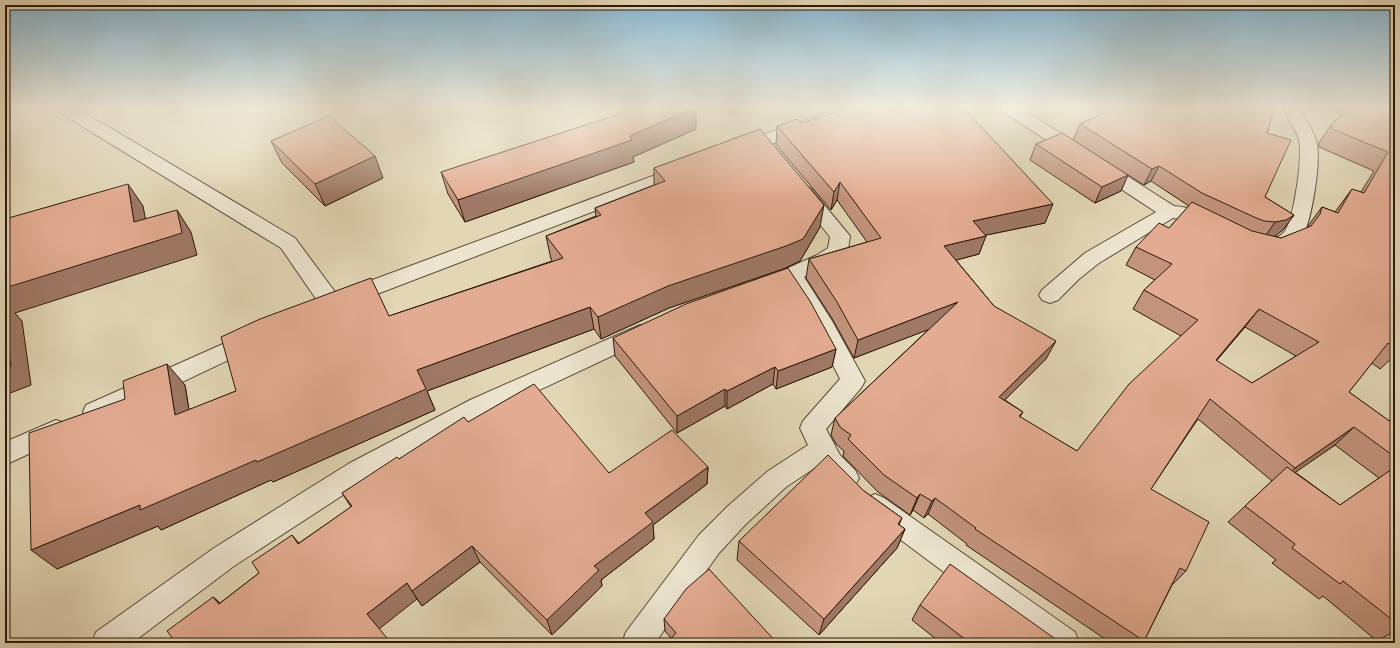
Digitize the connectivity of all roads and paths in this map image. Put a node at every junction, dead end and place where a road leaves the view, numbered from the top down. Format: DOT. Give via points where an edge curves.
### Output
graph roads {
  1 [pos="113,137"];
  2 [pos="775,137"];
  3 [pos="1055,137"];
  4 [pos="1306,137"];
  5 [pos="762,142"];
  6 [pos="724,156"];
  7 [pos="777,160"];
  8 [pos="702,164"];
  9 [pos="792,177"];
  10 [pos="1170,212"];
  11 [pos="1228,233"];
  12 [pos="1254,245"];
  13 [pos="1050,295"];
  14 [pos="657,325"];
  15 [pos="273,330"];
  16 [pos="823,449"];
  17 [pos="5,454"];
  18 [pos="107,643"];
  19 [pos="637,643"];
  20 [pos="1064,643"];
  1 -- 8 [label="street" via="288,243 323,307"];
  2 -- 5 [label="street"];
  3 -- 10 [label="street"];
  4 -- 12 [label="street" via="1310,167 1295,232 1289,239 1267,248"];
  5 -- 6 [label="street"];
  5 -- 7 [label="street"];
  9 -- 16 [label="street" via="840,236 837,251 824,260 780,279 806,294 853,382 812,428"];
  10 -- 11 [label="street" via="1185,213"];
  10 -- 13 [label="street" via="1092,258"];
  14 -- 18 [label="street" via="479,407 357,472 224,557"];
  15 -- 17 [label="street"];
  16 -- 19 [label="street" via="777,479 709,544"];
  16 -- 20 [label="street" via="831,463 868,501"];
}
